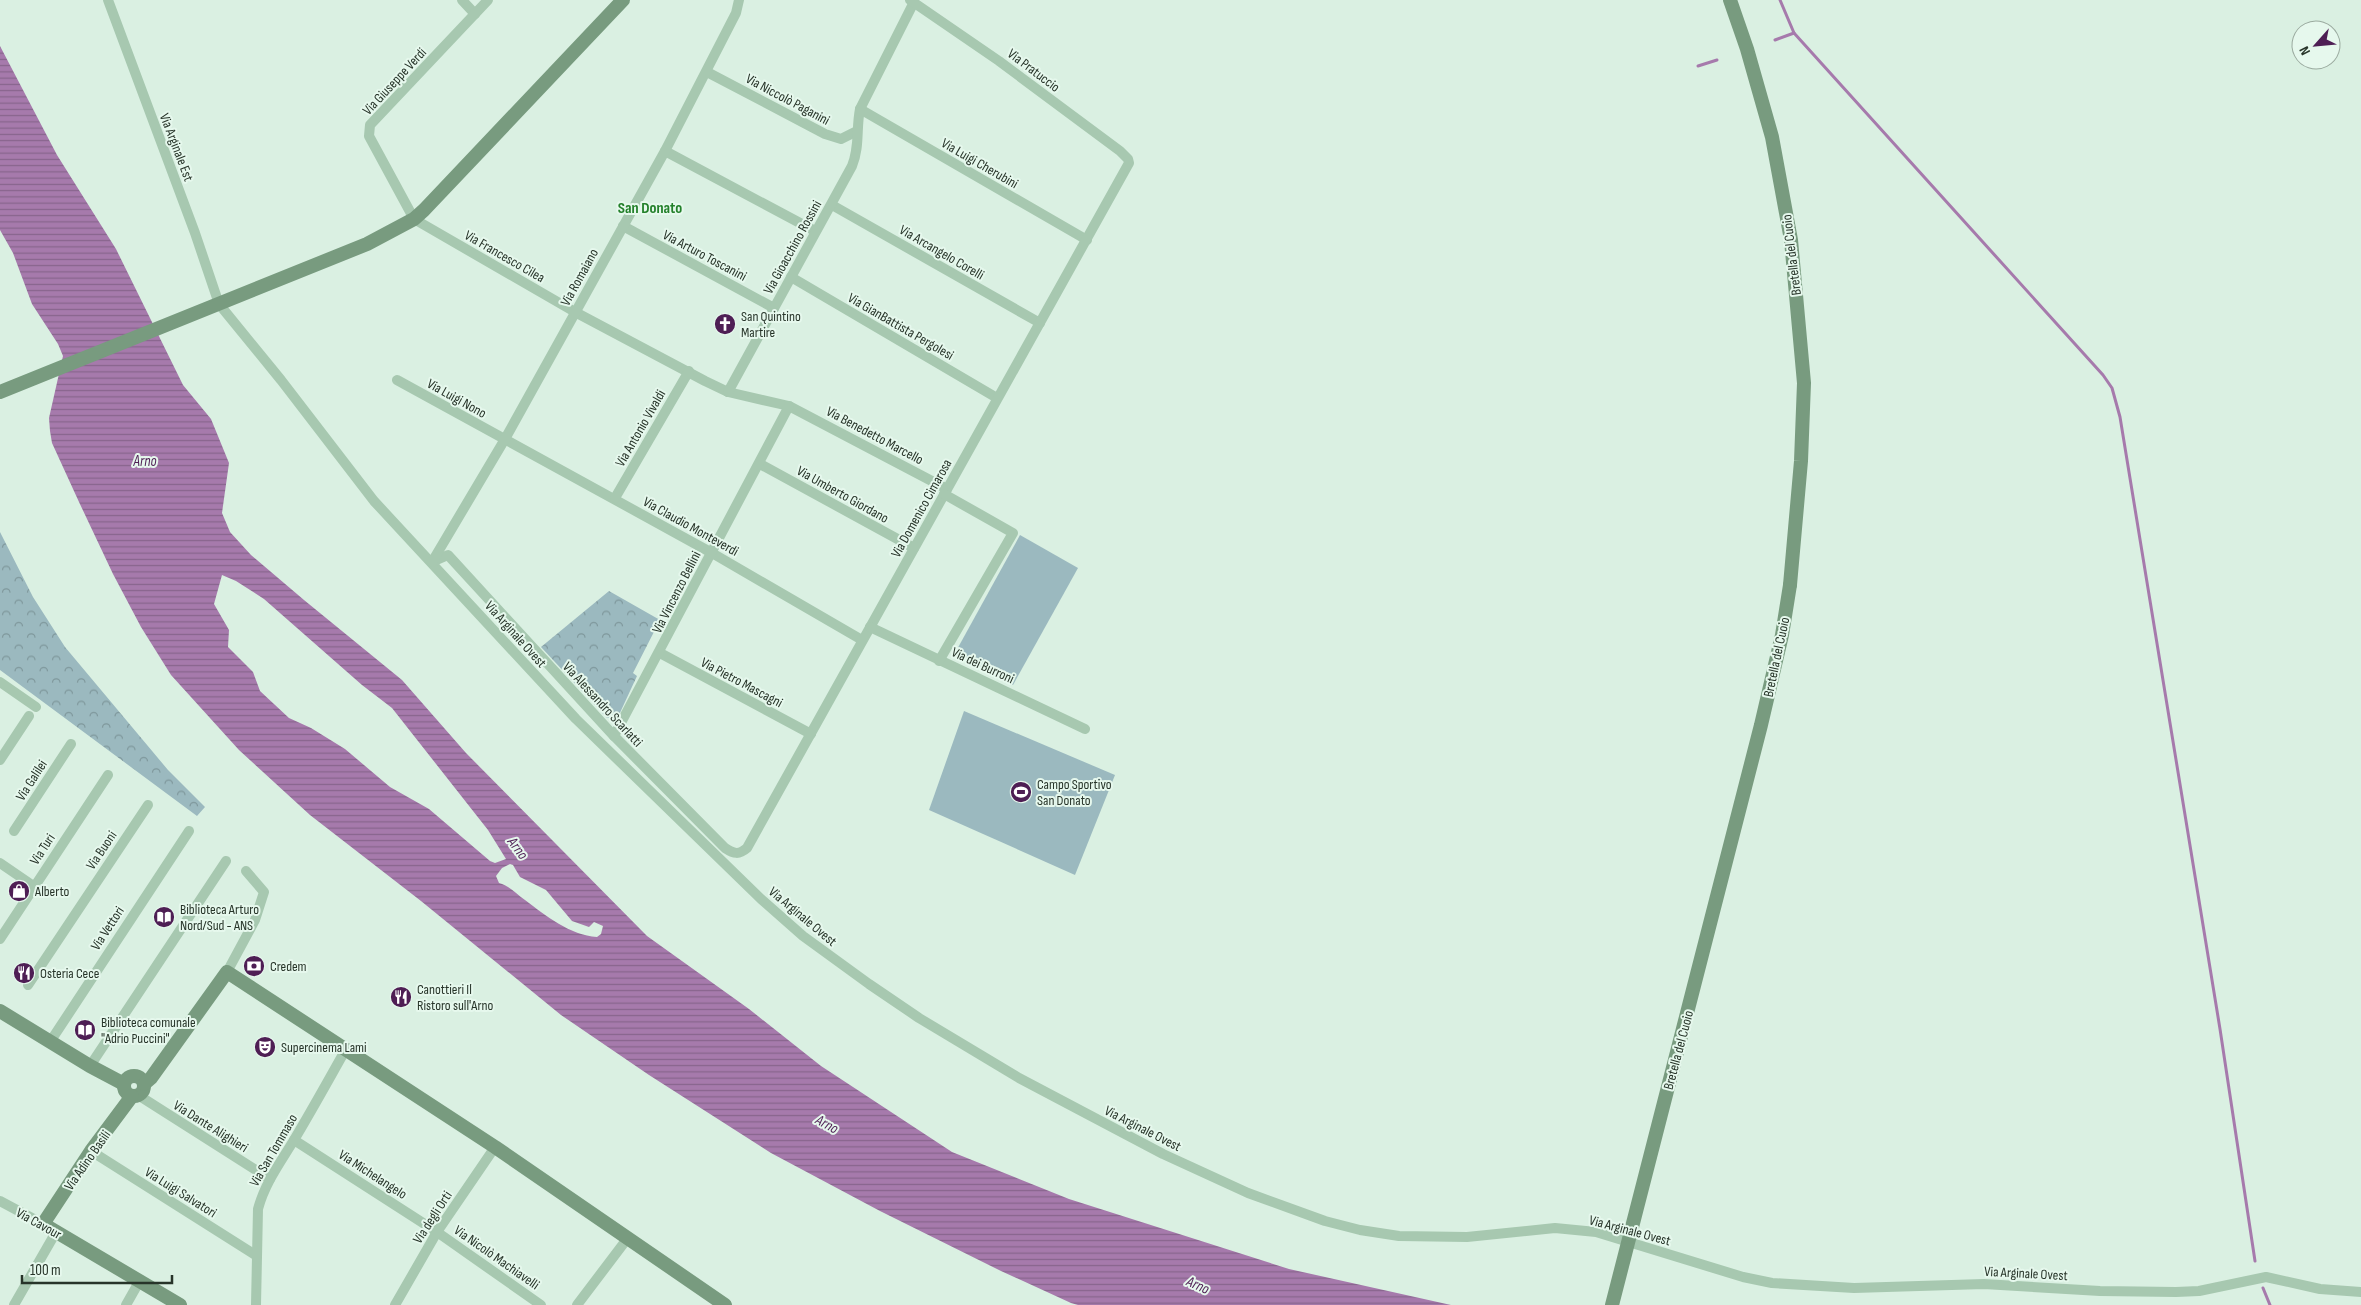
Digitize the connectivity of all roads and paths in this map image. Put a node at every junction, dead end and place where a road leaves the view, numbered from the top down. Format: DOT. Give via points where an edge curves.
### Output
graph roads {
  1 [pos="108,0"];
  2 [pos="462,0"];
  3 [pos="488,0"];
  4 [pos="623,0"];
  5 [pos="739,0"];
  6 [pos="1730,0"];
  7 [pos="912,1"];
  8 [pos="476,14"];
  9 [pos="707,72"];
  10 [pos="860,109"];
  11 [pos="857,131"];
  12 [pos="665,151"];
  13 [pos="1126,171"];
  14 [pos="832,205"];
  15 [pos="414,219"];
  16 [pos="623,226"];
  17 [pos="815,231"];
  18 [pos="1087,240"];
  19 [pos="791,277"];
  20 [pos="219,304"];
  21 [pos="774,308"];
  22 [pos="575,312"];
  23 [pos="1040,324"];
  24 [pos="688,372"];
  25 [pos="397,380"];
  26 [pos="0,392"];
  27 [pos="728,392"];
  28 [pos="998,398"];
  29 [pos="790,406"];
  30 [pos="504,439"];
  31 [pos="761,462"];
  32 [pos="946,491"];
  33 [pos="615,498"];
  34 [pos="914,548"];
  35 [pos="712,552"];
  36 [pos="432,562"];
  37 [pos="870,627"];
  38 [pos="862,640"];
  39 [pos="660,653"];
  40 [pos="940,660"];
  41 [pos="0,682"];
  42 [pos="36,707"];
  43 [pos="29,716"];
  44 [pos="1085,729"];
  45 [pos="811,734"];
  46 [pos="614,736"];
  47 [pos="71,744"];
  48 [pos="0,760"];
  49 [pos="108,775"];
  50 [pos="148,804"];
  51 [pos="189,831"];
  52 [pos="14,832"];
  53 [pos="736,854"];
  54 [pos="226,861"];
  55 [pos="0,863"];
  56 [pos="246,871"];
  57 [pos="34,886"];
  58 [pos="0,939"];
  59 [pos="227,972"];
  60 [pos="28,985"];
  61 [pos="0,1011"];
  62 [pos="50,1042"];
  63 [pos="346,1049"];
  64 [pos="90,1066"];
  65 [pos="134,1090"];
  66 [pos="294,1140"];
  67 [pos="495,1147"];
  68 [pos="91,1151"];
  69 [pos="270,1179"];
  70 [pos="0,1201"];
  71 [pos="43,1224"];
  72 [pos="56,1232"];
  73 [pos="437,1232"];
  74 [pos="627,1239"];
  75 [pos="257,1256"];
  76 [pos="139,1282"];
  77 [pos="2361,1292"];
  78 [pos="14,1305"];
  79 [pos="126,1305"];
  80 [pos="180,1305"];
  81 [pos="256,1305"];
  82 [pos="395,1305"];
  83 [pos="541,1305"];
  84 [pos="577,1305"];
  85 [pos="725,1305"];
  86 [pos="1612,1305"];
  1 -- 20 [label="street, Via Arginale Est"];
  2 -- 8 [label="street"];
  3 -- 8 [label="street, Via Giuseppe Verdi"];
  4 -- 15 [label="main road"];
  5 -- 9 [label="street, Via Romaiano" via="736,13"];
  6 -- 86 [label="main road, Bretella del Cuoio, bridge" via="1772,137 1791,240 1804,383 1790,585 1762,725"];
  7 -- 10 [label="street, Via Gioacchino Rossini"];
  7 -- 13 [label="street, Via Pratuccio" via="1000,61 1120,151 1128,159"];
  8 -- 15 [label="street, Via Giuseppe Verdi" via="370,125 369,136 373,145"];
  9 -- 11 [label="street, Via Niccolò Paganini" via="825,134 842,139"];
  9 -- 12 [label="street, Via Romaiano"];
  10 -- 11 [label="street, Via Gioacchino Rossini"];
  10 -- 18 [label="street, Via Luigi Cherubini"];
  11 -- 14 [label="street, Via Gioacchino Rossini" via="857,154"];
  12 -- 16 [label="street, Via Romaiano"];
  12 -- 17 [label="street"];
  13 -- 18 [label="street, Via Domenico Cimarosa"];
  14 -- 17 [label="street, Via Gioacchino Rossini"];
  14 -- 23 [label="street, Via Arcangelo Corelli"];
  15 -- 20 [label="main road" via="367,244"];
  15 -- 22 [label="street, Via Francesco Cilea"];
  16 -- 21 [label="street, Via Arturo Toscanini"];
  16 -- 22 [label="street, Via Romaiano"];
  17 -- 19 [label="street, Via Gioacchino Rossini"];
  18 -- 23 [label="street, Via Domenico Cimarosa"];
  19 -- 21 [label="street, Via Gioacchino Rossini"];
  19 -- 28 [label="street, Via GianBattista Pergolesi"];
  20 -- 26 [label="main road"];
  20 -- 36 [label="street, Via Arginale Ovest" via="374,500"];
  21 -- 27 [label="street, Via Gioacchino Rossini"];
  22 -- 24 [label="street, Via Francesco Cilea"];
  22 -- 30 [label="street, Via Romaiano"];
  23 -- 28 [label="street, Via Domenico Cimarosa"];
  24 -- 27 [label="street, Via Francesco Cilea"];
  24 -- 33 [label="street, Via Antonio Vivaldi"];
  25 -- 30 [label="street, Via Luigi Nono"];
  27 -- 29 [label="street, Via Benedetto Marcello"];
  28 -- 32 [label="street, Via Domenico Cimarosa"];
  29 -- 31 [label="street, Via Vincenzo Bellini"];
  29 -- 32 [label="street, Via Benedetto Marcello"];
  30 -- 33 [label="street, Via Claudio Monteverdi"];
  30 -- 36 [label="street, Via Romaiano"];
  31 -- 34 [label="street, Via Umberto Giordano"];
  31 -- 35 [label="street, Via Vincenzo Bellini"];
  32 -- 34 [label="street, Via Domenico Cimarosa"];
  32 -- 40 [label="street, Via Benedetto Marcello" via="1013,533"];
  33 -- 35 [label="street, Via Claudio Monteverdi"];
  34 -- 37 [label="street, Via Domenico Cimarosa"];
  35 -- 38 [label="street, Via Claudio Monteverdi"];
  35 -- 39 [label="street, Via Vincenzo Bellini"];
  36 -- 46 [label="street, Via Alessandro Scarlatti" via="448,556"];
  36 -- 77 [label="street, Via Arginale Ovest" via="576,719 803,936 912,1013 980,1056 1162,1154 1248,1193 1324,1221 1399,1236 1467,1237 1554,1228 1596,1232 1772,1283 1854,1288 1984,1284 2176,1292 2266,1277 2320,1289"];
  37 -- 38 [label="street, Via Domenico Cimarosa"];
  37 -- 40 [label="street, Via dei Burroni"];
  38 -- 45 [label="street, Via Domenico Cimarosa"];
  39 -- 45 [label="street, Via Pietro Mascagni"];
  39 -- 46 [label="street, Via Vincenzo Bellini"];
  40 -- 44 [label="street, Via dei Burroni"];
  41 -- 42 [label="street"];
  43 -- 48 [label="street"];
  45 -- 53 [label="street, Via Domenico Cimarosa" via="747,848"];
  46 -- 53 [label="street, Via Alessandro Scarlatti" via="725,848"];
  47 -- 52 [label="street, Via Galilei"];
  49 -- 57 [label="street, Via Turi"];
  50 -- 60 [label="street, Via Buoni"];
  51 -- 62 [label="street, Via Vettori"];
  54 -- 64 [label="street"];
  55 -- 57 [label="street"];
  56 -- 59 [label="street" via="264,892 255,920"];
  57 -- 58 [label="street, Via Turi"];
  59 -- 63 [label="main road"];
  59 -- 65 [label="main road, Via Adino Basili" via="151,1078"];
  61 -- 62 [label="main road"];
  62 -- 64 [label="main road"];
  63 -- 66 [label="street, Via San Tommaso"];
  63 -- 67 [label="main road"];
  64 -- 65 [label="main road"];
  65 -- 68 [label="main road, Via Adino Basili"];
  65 -- 69 [label="street, Via Dante Alighieri"];
  66 -- 69 [label="street, Via San Tommaso"];
  66 -- 73 [label="street, Via Michelangelo"];
  67 -- 73 [label="street, Via degli Orti"];
  67 -- 74 [label="main road"];
  68 -- 71 [label="main road, Via Adino Basili"];
  68 -- 75 [label="street, Via Luigi Salvatori"];
  69 -- 75 [label="street, Via San Tommaso" via="258,1209"];
  70 -- 71 [label="street, Via Cavour"];
  71 -- 72 [label="main road, Via Cavour"];
  72 -- 76 [label="main road, Via Cavour"];
  72 -- 78 [label="street"];
  73 -- 82 [label="street, Via degli Orti"];
  73 -- 83 [label="street, Via Nicolò Machiavelli"];
  74 -- 84 [label="street"];
  74 -- 85 [label="main road"];
  75 -- 81 [label="street, Via San Tommaso"];
  76 -- 79 [label="street"];
  76 -- 80 [label="main road, Via Cavour"];
}
